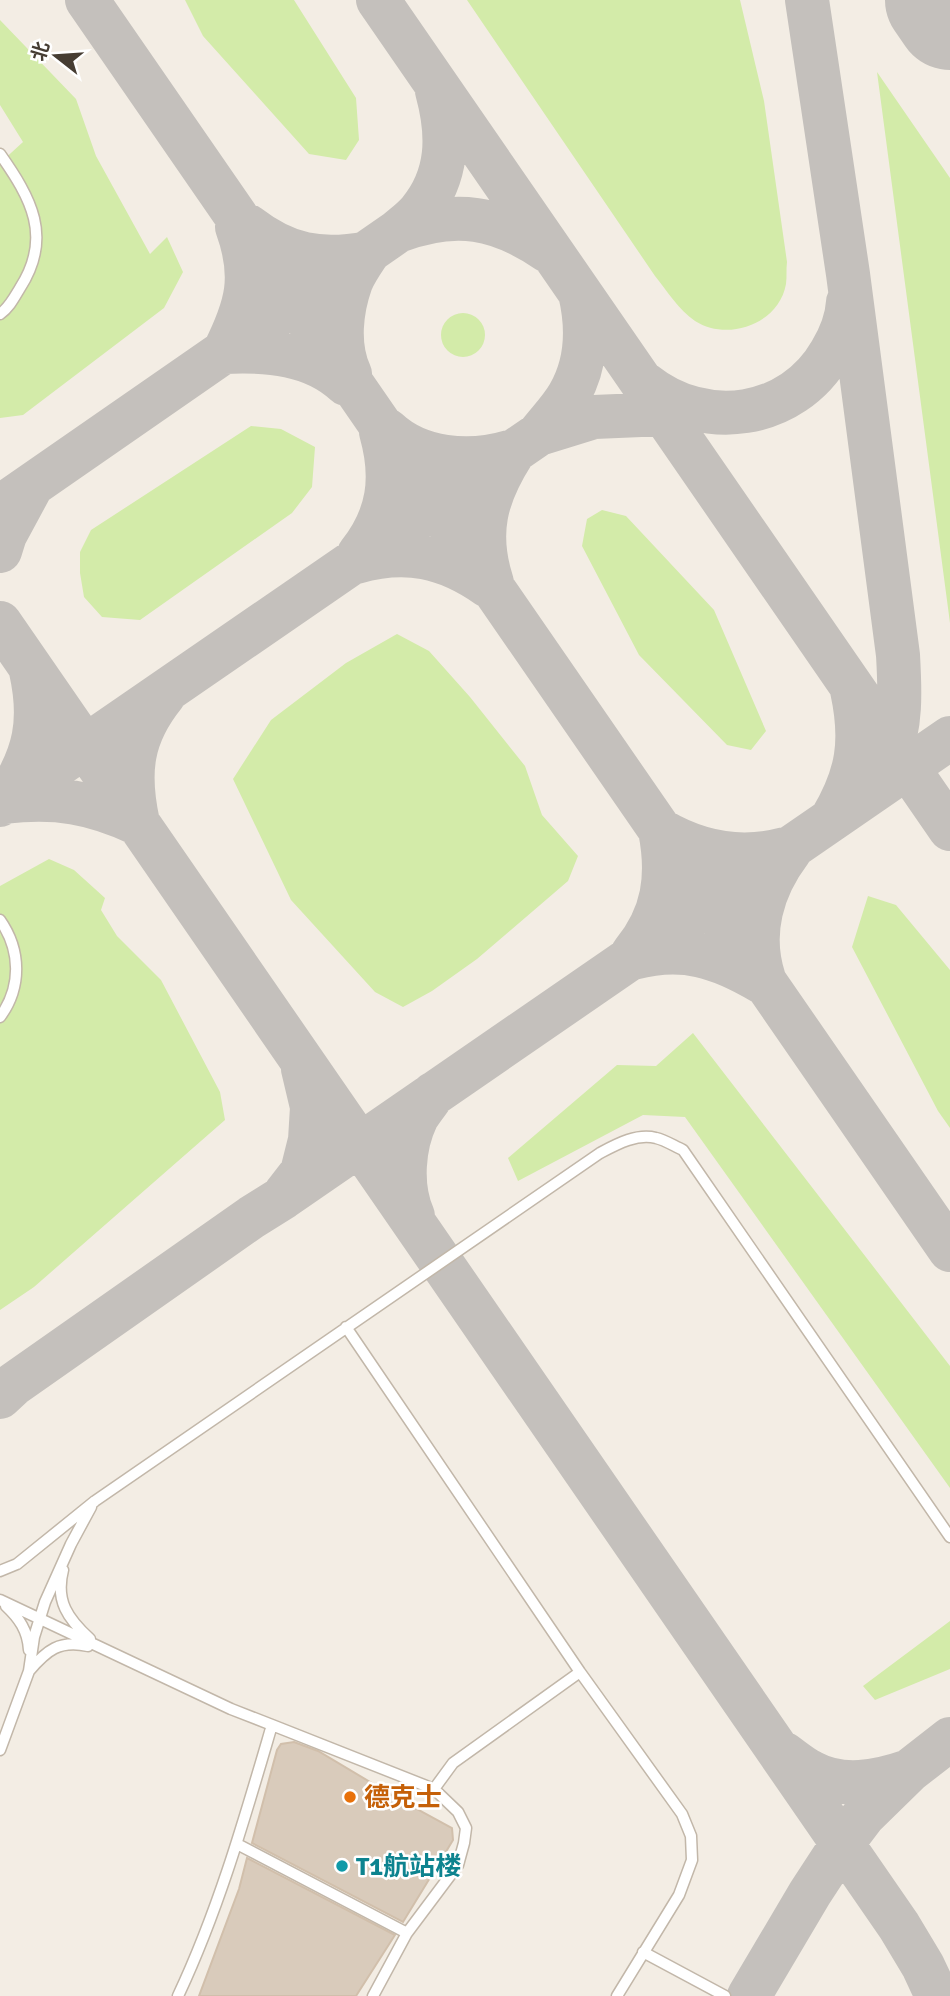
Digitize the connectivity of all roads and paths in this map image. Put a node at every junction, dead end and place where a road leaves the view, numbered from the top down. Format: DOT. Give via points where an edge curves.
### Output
graph roads {
  1 [pos="0,154"];
  2 [pos="0,314"];
  3 [pos="0,920"];
  4 [pos="0,1017"];
  5 [pos="346,1327"];
  6 [pos="95,1501"];
  7 [pos="950,1537"];
  8 [pos="71,1544"];
  9 [pos="0,1571"];
  10 [pos="1,1600"];
  11 [pos="39,1619"];
  12 [pos="101,1648"];
  13 [pos="29,1671"];
  14 [pos="580,1672"];
  15 [pos="272,1725"];
  16 [pos="0,1750"];
  17 [pos="434,1789"];
  18 [pos="237,1844"];
  19 [pos="407,1933"];
  20 [pos="643,1952"];
  21 [pos="178,1996"];
  22 [pos="373,1996"];
  23 [pos="617,1996"];
  24 [pos="724,1996"];
  1 -- 2 [label="lane" via="31,204 37,232 29,274"];
  3 -- 4 [label="lane" via="17,967 12,996"];
  5 -- 6 [label="lane"];
  5 -- 7 [label="lane" via="600,1153 639,1137 655,1137 683,1150 689,1158"];
  5 -- 14 [label="lane"];
  6 -- 8 [label="lane"];
  6 -- 9 [label="lane" via="17,1564"];
  8 -- 11 [label="lane"];
  8 -- 12 [label="lane" via="61,1579 62,1603 74,1625"];
  10 -- 11 [label="lane"];
  10 -- 13 [label="lane" via="19,1619 29,1640"];
  11 -- 12 [label="lane"];
  11 -- 13 [label="lane"];
  12 -- 13 [label="lane" via="60,1645 45,1652"];
  12 -- 15 [label="lane"];
  13 -- 16 [label="lane"];
  14 -- 17 [label="lane" via="453,1763"];
  14 -- 20 [label="lane" via="682,1814 691,1836 692,1860 679,1895"];
  15 -- 17 [label="lane"];
  15 -- 18 [label="lane"];
  17 -- 19 [label="lane" via="458,1812 466,1828 464,1843 458,1865"];
  18 -- 19 [label="lane"];
  18 -- 21 [label="lane"];
  19 -- 22 [label="lane"];
  20 -- 23 [label="lane"];
  20 -- 24 [label="lane"];
}
